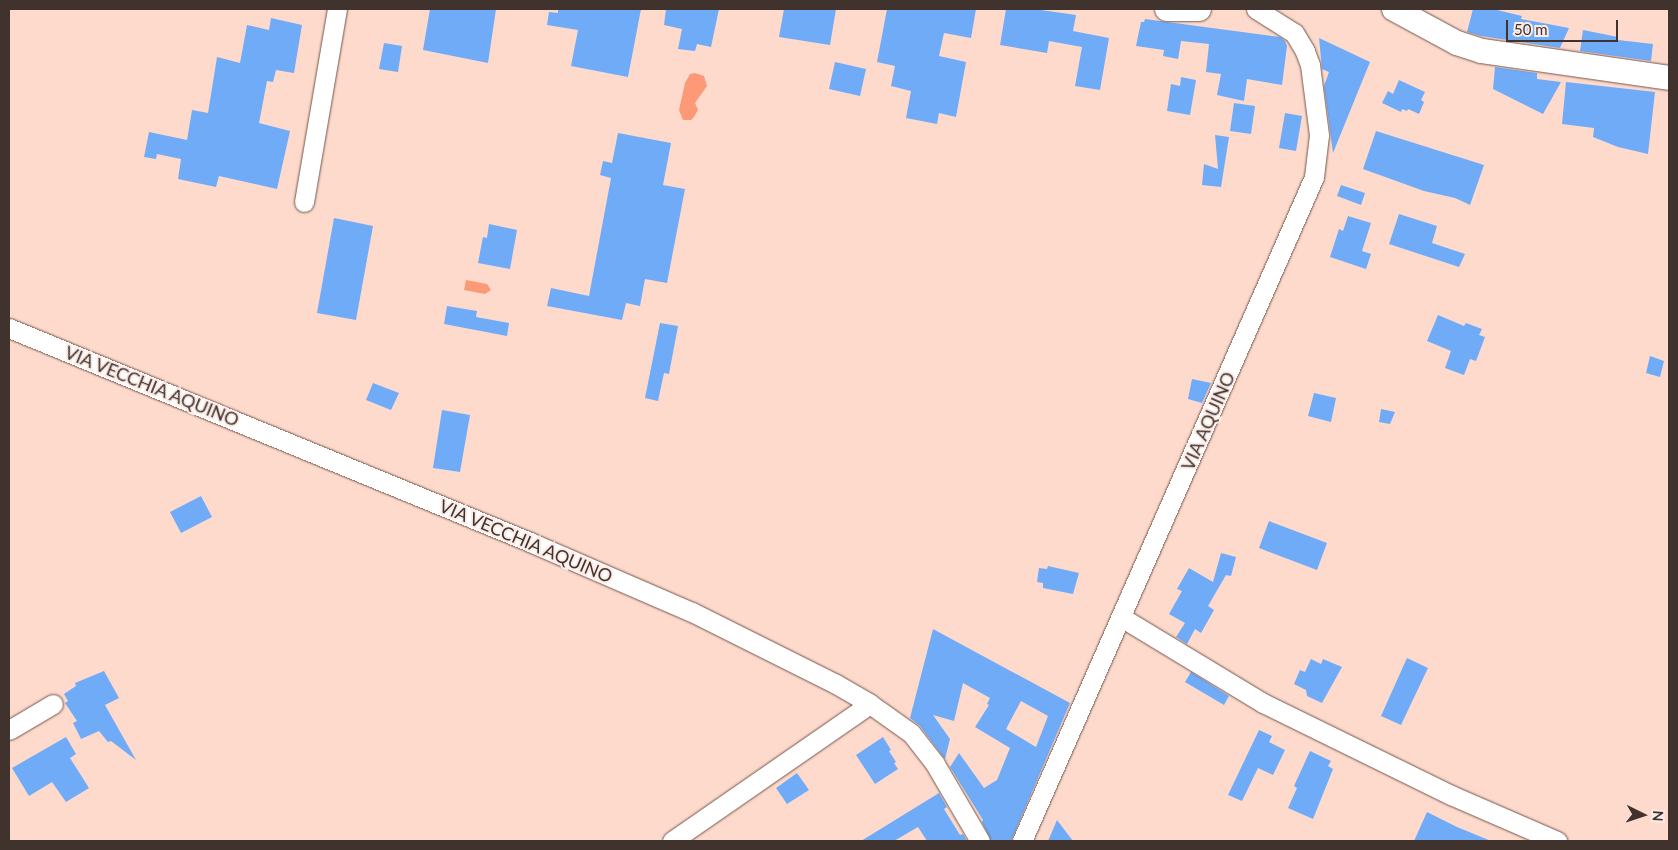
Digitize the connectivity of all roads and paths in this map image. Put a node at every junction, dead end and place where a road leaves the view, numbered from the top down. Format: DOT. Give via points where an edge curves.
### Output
graph roads {
  1 [pos="337,9"];
  2 [pos="1167,9"];
  3 [pos="1199,9"];
  4 [pos="1256,9"];
  5 [pos="1401,10"];
  6 [pos="1669,78"];
  7 [pos="304,202"];
  8 [pos="9,328"];
  9 [pos="1121,617"];
  10 [pos="53,704"];
  11 [pos="870,704"];
  12 [pos="9,730"];
  13 [pos="672,841"];
  14 [pos="980,841"];
  15 [pos="1022,841"];
  16 [pos="1557,841"];
  1 -- 7 [label="street"];
  2 -- 3 [label="main road"];
  4 -- 9 [label="street, VIA AQUINO" via="1294,33 1305,51 1310,65 1319,136 1318,163 1302,210"];
  5 -- 6 [label="main road" via="1457,43 1482,51"];
  8 -- 11 [label="street, VIA VECCHIA AQUINO" via="521,538 692,612"];
  9 -- 15 [label="street, VIA AQUINO"];
  9 -- 16 [label="street" via="1263,703 1451,795"];
  10 -- 12 [label="street"];
  11 -- 13 [label="street"];
  11 -- 14 [label="street, VIA VECCHIA AQUINO" via="911,733 935,764"];
}
